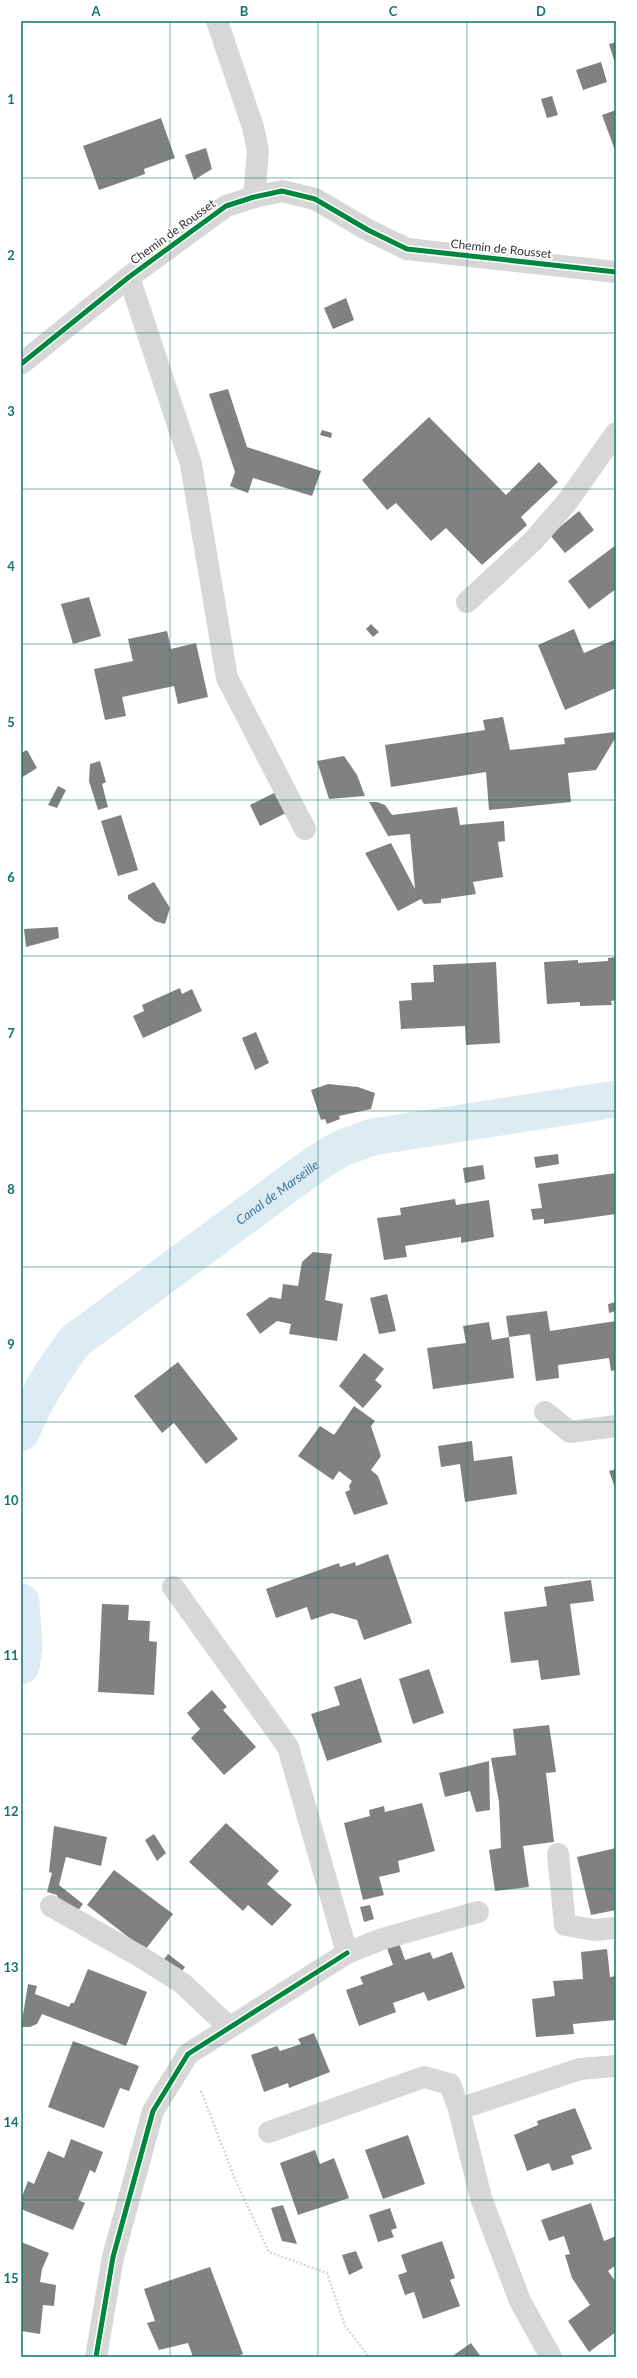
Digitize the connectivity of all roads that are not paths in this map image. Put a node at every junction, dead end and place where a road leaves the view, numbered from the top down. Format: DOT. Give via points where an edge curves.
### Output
graph roads {
  1 [pos="217,21"];
  2 [pos="254,197"];
  3 [pos="616,272"];
  4 [pos="129,277"];
  5 [pos="21,364"];
  6 [pos="616,433"];
  7 [pos="468,602"];
  8 [pos="305,829"];
  9 [pos="545,1412"];
  10 [pos="616,1426"];
  11 [pos="173,1587"];
  12 [pos="558,1854"];
  13 [pos="51,1906"];
  14 [pos="478,1912"];
  15 [pos="616,1928"];
  16 [pos="347,1953"];
  17 [pos="229,2027"];
  18 [pos="616,2066"];
  19 [pos="459,2109"];
  20 [pos="268,2132"];
  21 [pos="96,2357"];
  22 [pos="552,2357"];
  1 -- 2 [label="street" via="258,151"];
  2 -- 3 [label="street, Chemin de Rousset" via="282,192 315,199 407,249"];
  2 -- 4 [label="street, Chemin de Rousset" via="226,206"];
  4 -- 5 [label="street, Chemin de Rousset"];
  4 -- 8 [label="street" via="192,464 227,678"];
  6 -- 7 [label="street" via="567,502 533,542"];
  9 -- 10 [label="street" via="570,1432"];
  11 -- 16 [label="street" via="288,1747"];
  12 -- 15 [label="street" via="566,1925 595,1930"];
  13 -- 17 [label="street" via="182,1983"];
  14 -- 16 [label="street" via="382,1939"];
  16 -- 17 [label="street"];
  17 -- 21 [label="street" via="188,2054 152,2110 113,2257"];
  18 -- 19 [label="street" via="580,2070"];
  19 -- 20 [label="street" via="450,2084 424,2076"];
  19 -- 22 [label="street" via="481,2198 520,2301"];
}
